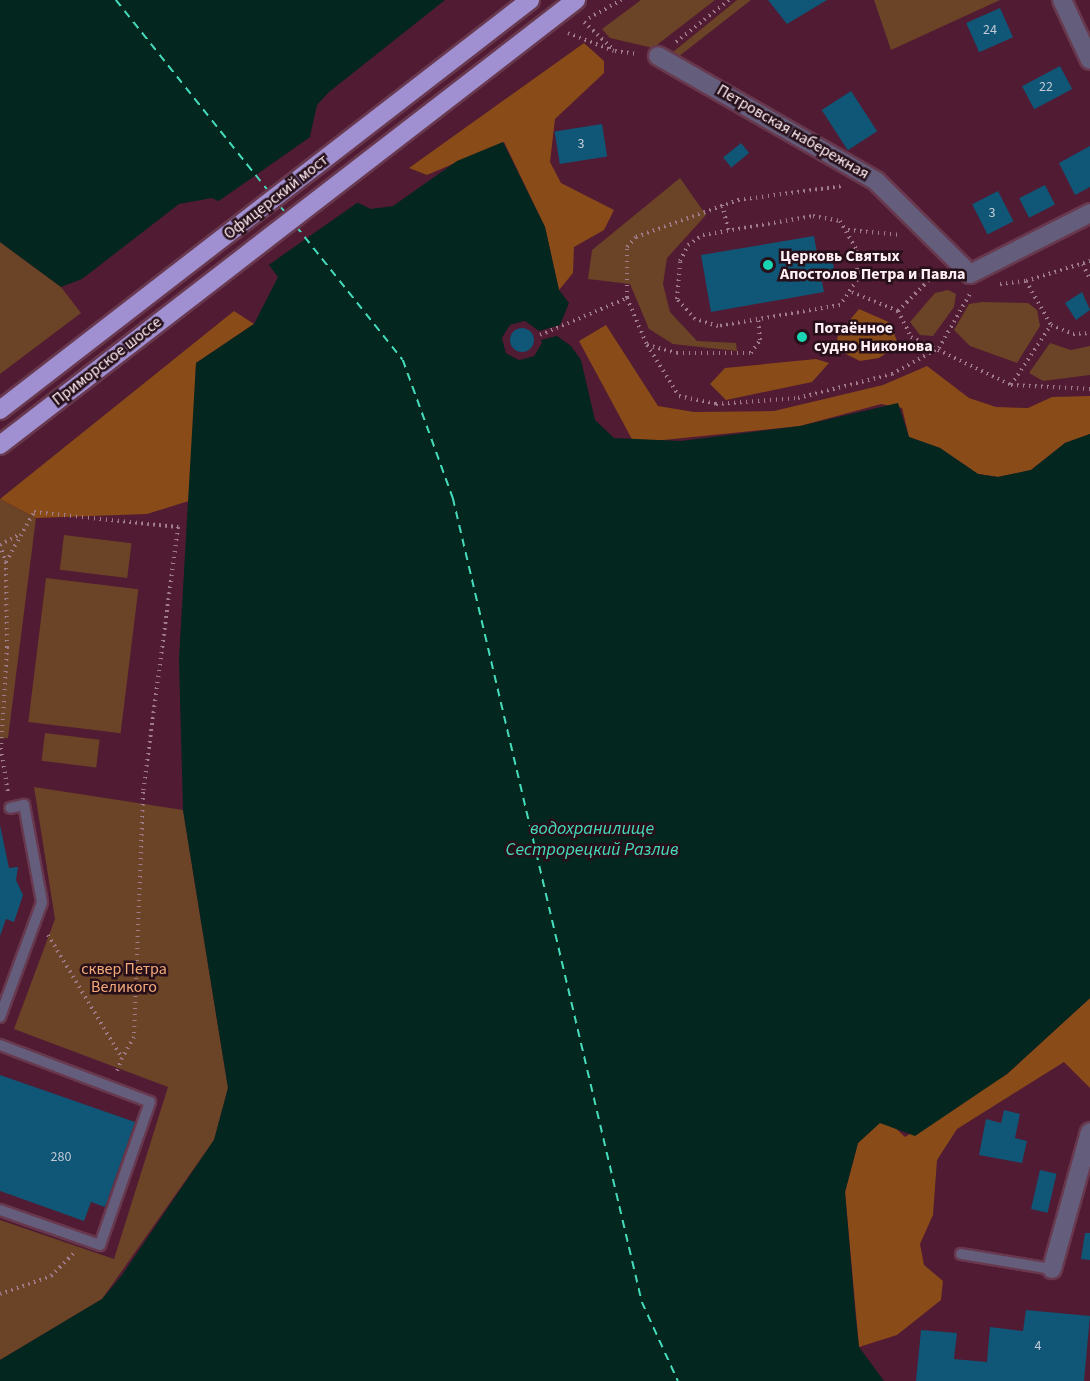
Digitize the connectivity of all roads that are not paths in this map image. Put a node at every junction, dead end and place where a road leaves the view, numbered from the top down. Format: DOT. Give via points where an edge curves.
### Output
graph roads {
  1 [pos="530,0"];
  2 [pos="576,0"];
  3 [pos="1062,0"];
  4 [pos="658,56"];
  5 [pos="1090,60"];
  6 [pos="1090,213"];
  7 [pos="199,257"];
  8 [pos="215,277"];
  9 [pos="0,410"];
  10 [pos="0,445"];
  11 [pos="10,808"];
  12 [pos="0,1017"];
  13 [pos="0,1045"];
  14 [pos="1090,1132"];
  15 [pos="0,1210"];
  16 [pos="961,1254"];
  17 [pos="1052,1269"];
  1 -- 7 [label="highway, Офицерский мост"];
  2 -- 8 [label="highway, Офицерский мост"];
  3 -- 5 [label="street"];
  4 -- 6 [label="street, Петровская набережная" via="876,181 972,280"];
  7 -- 9 [label="highway, Приморское шоссе"];
  8 -- 10 [label="highway, Приморское шоссе"];
  11 -- 12 [label="lane" via="24,805 42,902"];
  13 -- 15 [label="lane" via="150,1102 100,1245"];
  14 -- 17 [label="street"];
  16 -- 17 [label="lane"];
}
